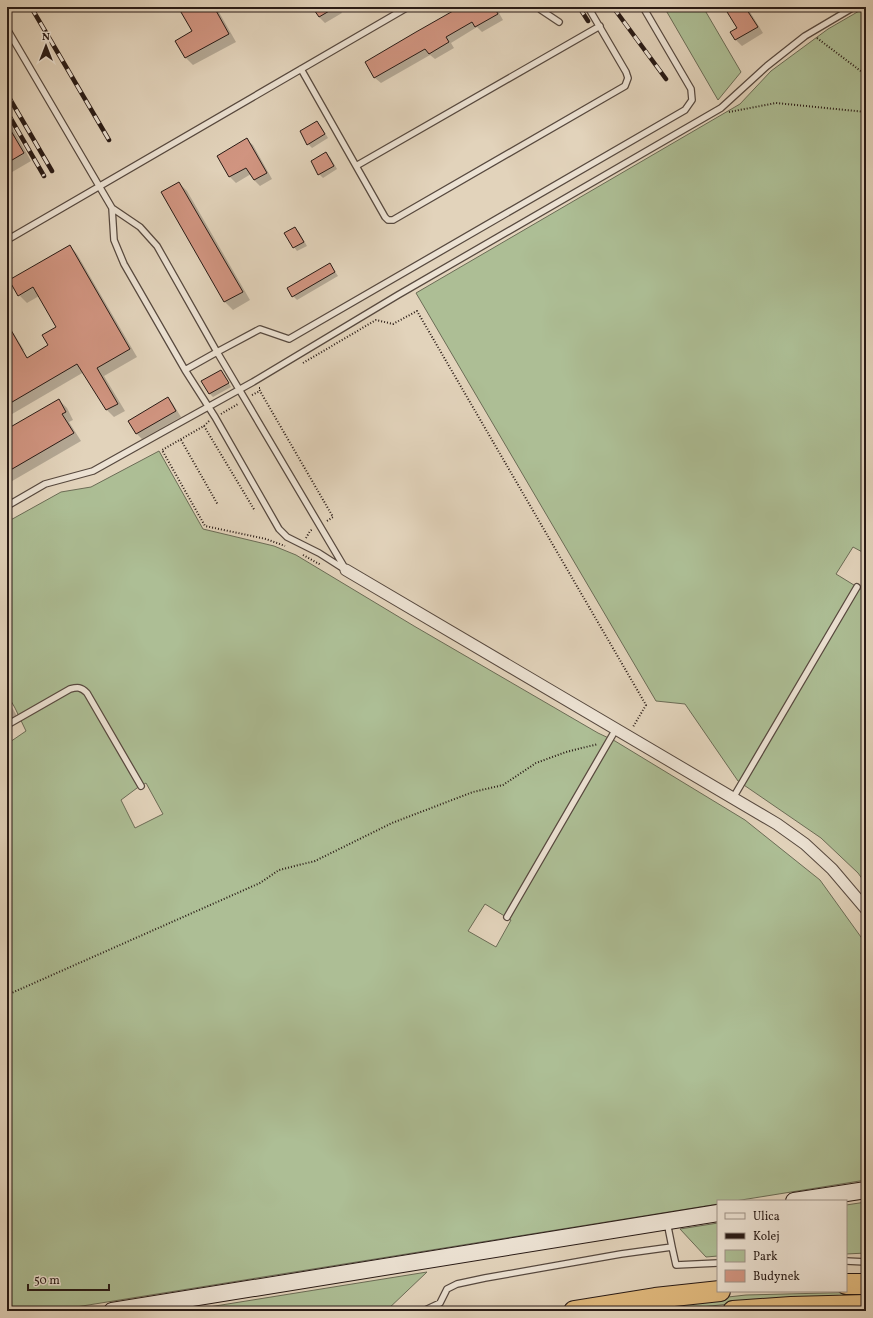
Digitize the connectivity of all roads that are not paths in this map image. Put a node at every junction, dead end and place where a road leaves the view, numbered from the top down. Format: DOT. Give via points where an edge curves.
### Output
graph roads {
  1 [pos="408,7"];
  2 [pos="540,7"];
  3 [pos="588,7"];
  4 [pos="643,7"];
  5 [pos="854,7"];
  6 [pos="559,22"];
  7 [pos="600,26"];
  8 [pos="7,30"];
  9 [pos="301,69"];
  10 [pos="356,166"];
  11 [pos="98,186"];
  12 [pos="112,208"];
  13 [pos="7,240"];
  14 [pos="218,352"];
  15 [pos="185,370"];
  16 [pos="240,389"];
  17 [pos="208,407"];
  18 [pos="7,506"];
  19 [pos="346,570"];
  20 [pos="857,587"];
  21 [pos="7,725"];
  22 [pos="614,728"];
  23 [pos="141,786"];
  24 [pos="733,798"];
  25 [pos="866,909"];
  26 [pos="507,917"];
  27 [pos="866,1190"];
  28 [pos="801,1200"];
  29 [pos="717,1213"];
  30 [pos="667,1221"];
  31 [pos="672,1247"];
  32 [pos="847,1261"];
  33 [pos="866,1262"];
  34 [pos="717,1263"];
  35 [pos="847,1284"];
  36 [pos="866,1284"];
  37 [pos="717,1291"];
  38 [pos="866,1305"];
  39 [pos="112,1311"];
  40 [pos="423,1311"];
  41 [pos="574,1311"];
  42 [pos="733,1311"];
  1 -- 9 [label="lane"];
  2 -- 6 [label="lane"];
  3 -- 7 [label="lane"];
  4 -- 14 [label="lane" via="691,89 692,100 685,110 289,339 260,329"];
  5 -- 16 [label="lane" via="810,33 766,66 721,108"];
  7 -- 10 [label="lane"];
  7 -- 10 [label="lane" via="626,72 628,78 625,86 393,220 385,217"];
  8 -- 11 [label="lane"];
  9 -- 10 [label="lane"];
  9 -- 11 [label="lane"];
  11 -- 12 [label="lane"];
  11 -- 13 [label="lane"];
  12 -- 14 [label="lane" via="140,227 157,246"];
  12 -- 15 [label="lane" via="114,240 124,264"];
  14 -- 15 [label="lane"];
  14 -- 16 [label="lane"];
  15 -- 17 [label="lane"];
  16 -- 17 [label="lane"];
  16 -- 19 [label="lane"];
  17 -- 18 [label="lane" via="93,471 45,484"];
  17 -- 19 [label="lane" via="279,529 287,537"];
  19 -- 22 [label="street"];
  20 -- 24 [label="lane"];
  21 -- 23 [label="lane" via="70,689 82,688"];
  22 -- 24 [label="street"];
  22 -- 26 [label="lane" via="607,745"];
  24 -- 25 [label="street" via="805,844 832,869"];
  27 -- 28 [label="street"];
  29 -- 30 [label="street"];
  30 -- 31 [label="lane"];
  30 -- 39 [label="street"];
  31 -- 34 [label="lane" via="676,1265"];
  31 -- 40 [label="lane" via="457,1284 447,1289 440,1303"];
  32 -- 33 [label="lane"];
  35 -- 36 [label="highway"];
  37 -- 41 [label="highway"];
  38 -- 42 [label="highway"];
}
